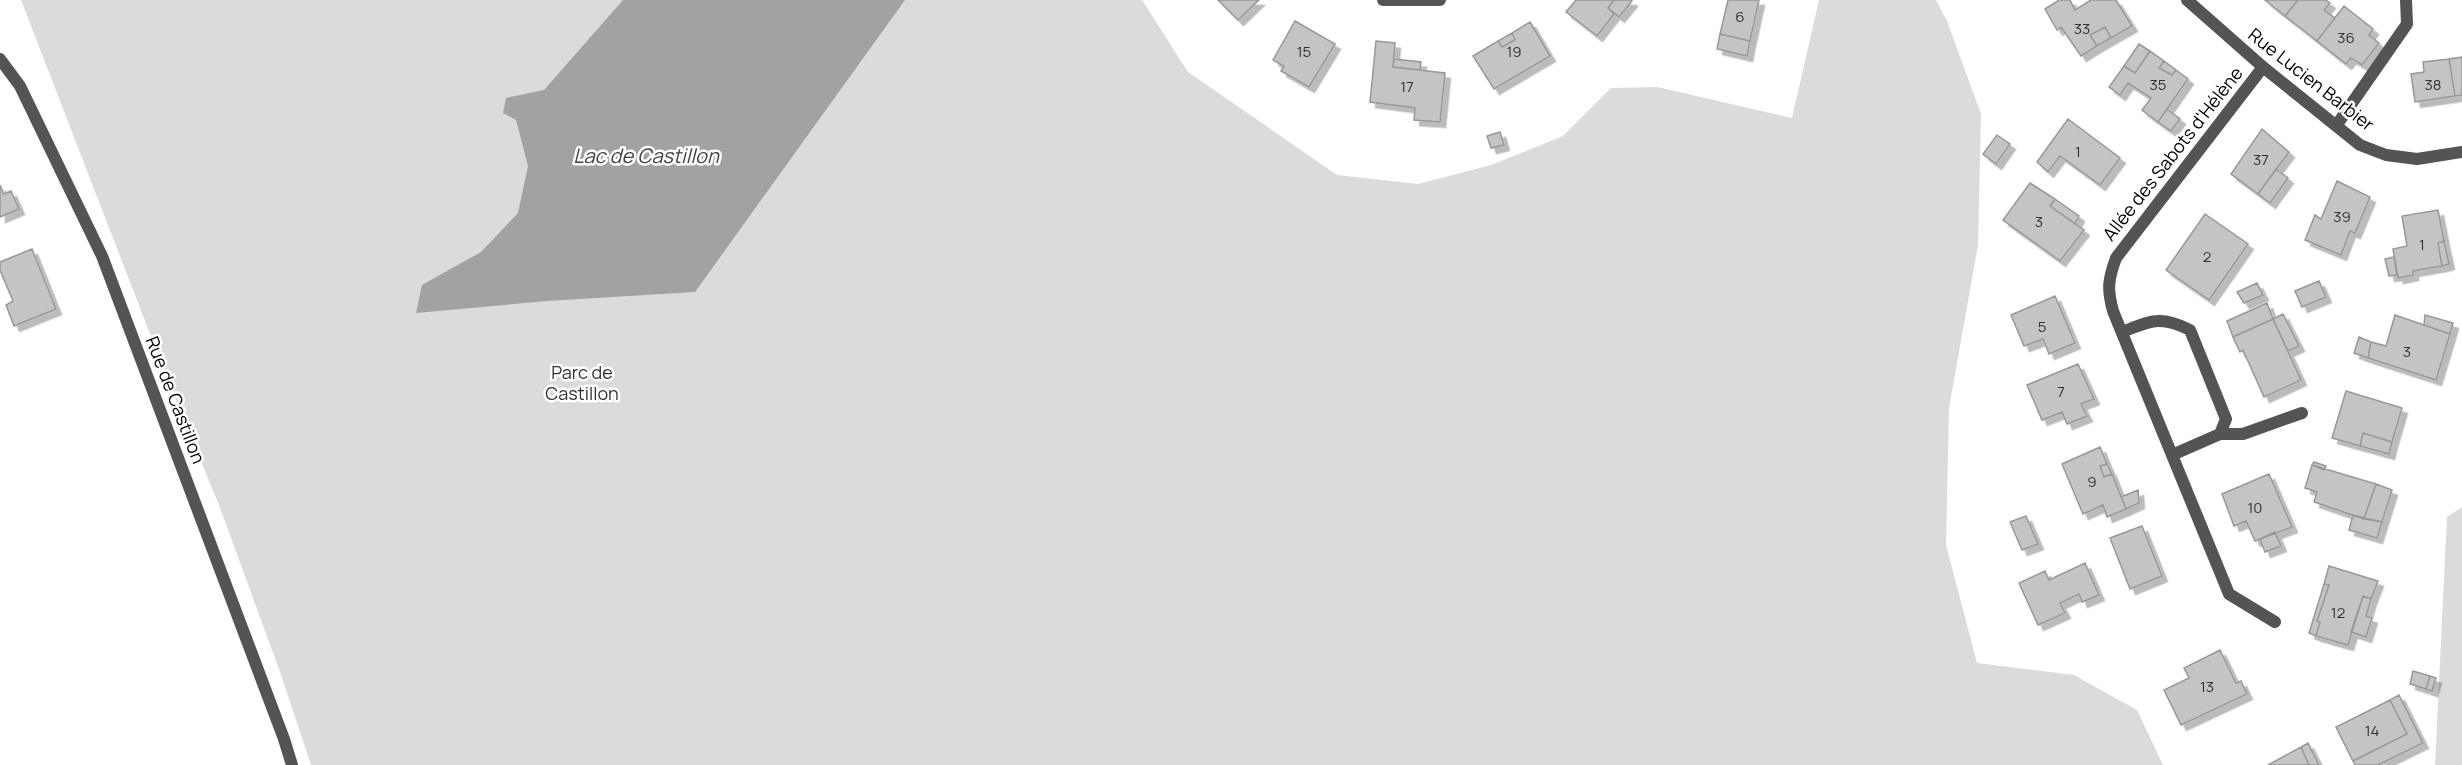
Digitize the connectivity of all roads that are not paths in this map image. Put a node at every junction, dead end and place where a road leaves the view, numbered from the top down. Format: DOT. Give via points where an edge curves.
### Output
graph roads {
  1 [pos="1383,0"];
  2 [pos="1440,0"];
  3 [pos="2187,0"];
  4 [pos="2406,0"];
  5 [pos="0,58"];
  6 [pos="2263,68"];
  7 [pos="2336,126"];
  8 [pos="2462,152"];
  9 [pos="2122,332"];
  10 [pos="2302,413"];
  11 [pos="2220,434"];
  12 [pos="2172,455"];
  13 [pos="2275,622"];
  14 [pos="292,765"];
  1 -- 2 [label="street"];
  3 -- 6 [label="street, Rue Lucien Barbier"];
  4 -- 7 [label="street" via="2407,24"];
  5 -- 14 [label="street, Rue de Castillon" via="20,86 102,256"];
  6 -- 7 [label="street, Rue Lucien Barbier"];
  6 -- 9 [label="street, Allée des Sabots d'Hélène" via="2116,258 2108,292"];
  7 -- 8 [label="street, Rue Lucien Barbier" via="2360,145 2386,155 2417,159"];
  9 -- 11 [label="street" via="2152,321 2172,321 2190,330 2226,419"];
  9 -- 12 [label="street, Allée des Sabots d'Hélène"];
  10 -- 11 [label="street" via="2243,434"];
  11 -- 12 [label="street"];
  12 -- 13 [label="street, Allée des Sabots d'Hélène" via="2229,594"];
}
